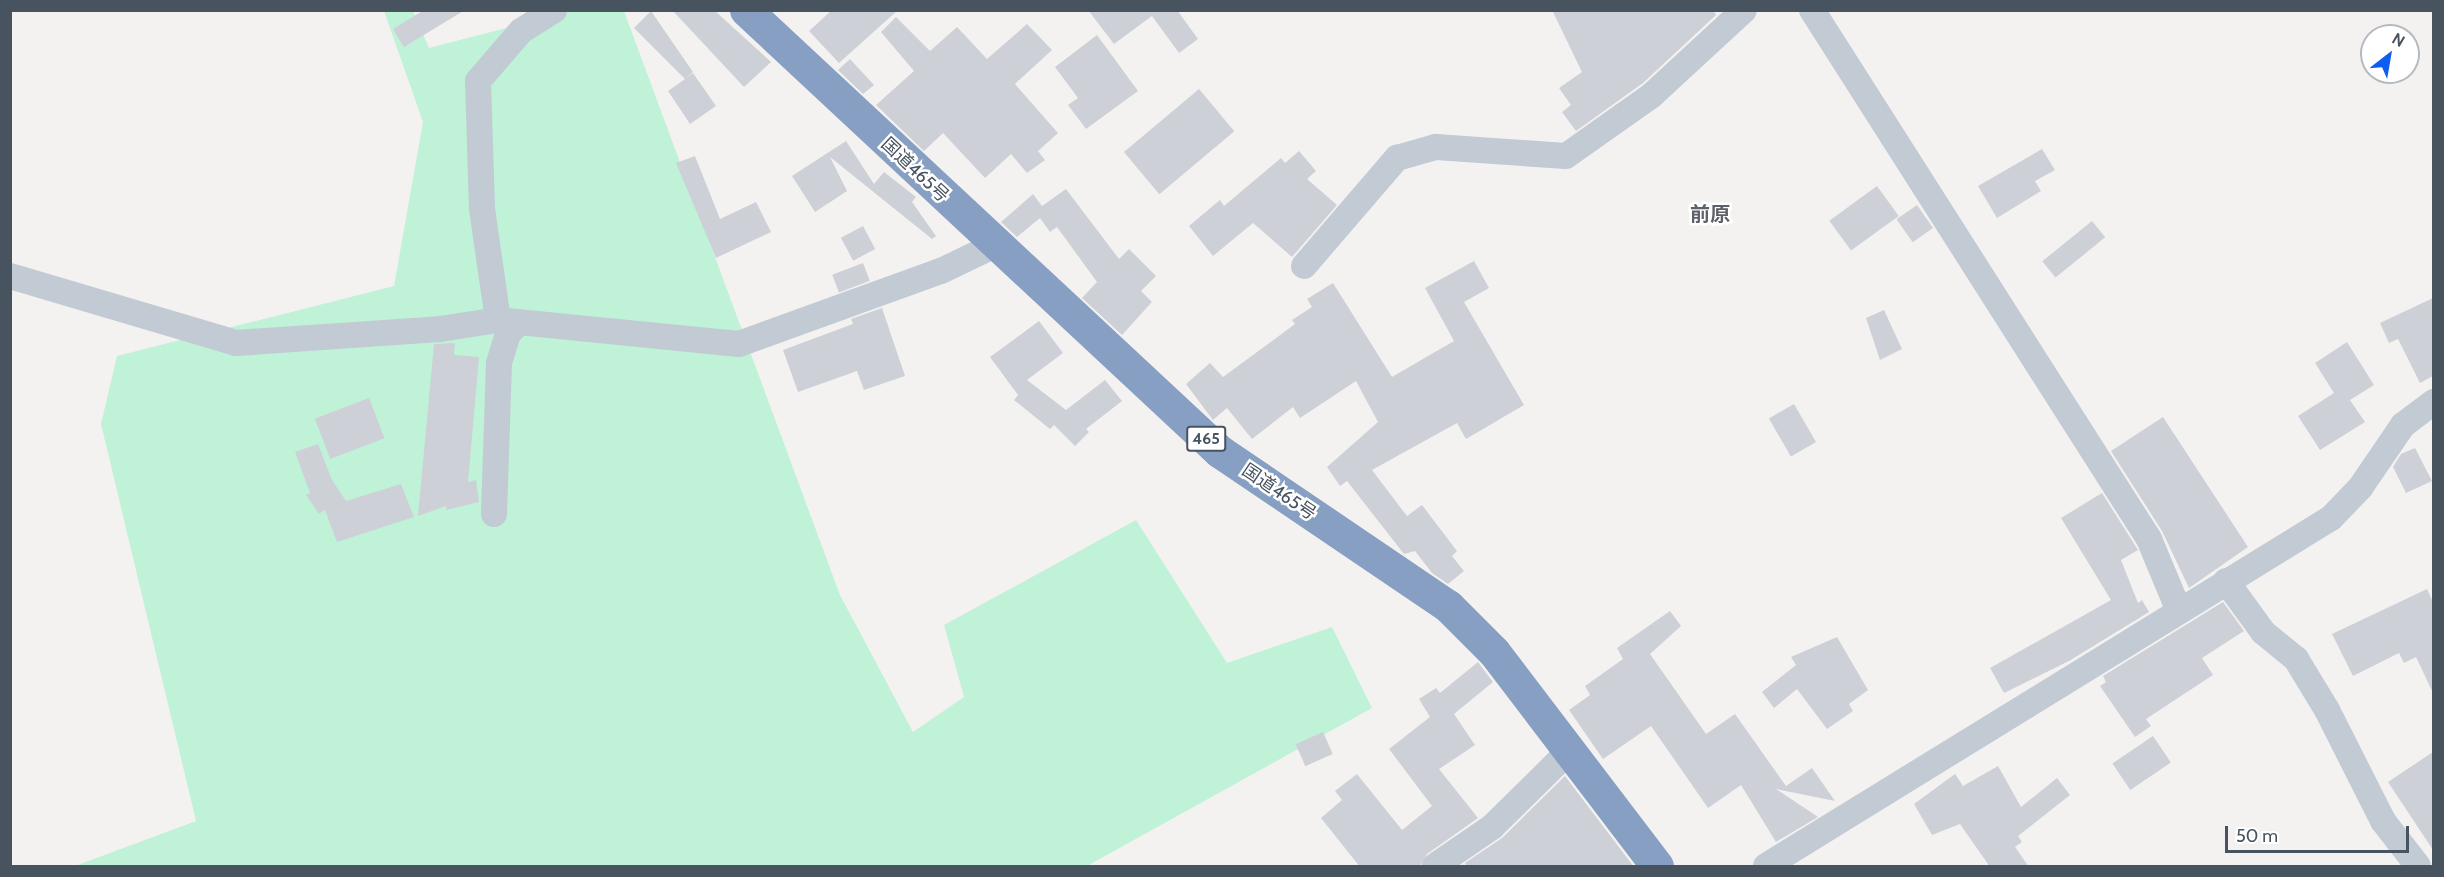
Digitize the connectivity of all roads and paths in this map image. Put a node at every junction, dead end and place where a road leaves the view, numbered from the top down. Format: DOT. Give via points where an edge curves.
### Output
graph roads {
  1 [pos="554,10"];
  2 [pos="746,10"];
  3 [pos="1744,10"];
  4 [pos="1812,10"];
  5 [pos="995,245"];
  6 [pos="1304,266"];
  7 [pos="10,276"];
  8 [pos="509,321"];
  9 [pos="2433,402"];
  10 [pos="494,514"];
  11 [pos="2226,581"];
  12 [pos="2179,611"];
  13 [pos="1571,749"];
  14 [pos="1436,866"];
  15 [pos="1657,867"];
  16 [pos="1766,867"];
  17 [pos="2418,867"];
  1 -- 8 [label="street" via="521,31 478,81 482,209"];
  2 -- 5 [label="highway, 国道465号 / 465"];
  3 -- 6 [label="street" via="1652,95 1566,156 1436,147 1397,158"];
  4 -- 12 [label="street" via="2149,538"];
  5 -- 8 [label="street" via="941,271 739,344"];
  5 -- 13 [label="highway, 国道465号 / 465" via="1219,451 1448,606 1494,652"];
  7 -- 8 [label="street" via="236,343"];
  8 -- 10 [label="street" via="499,363"];
  9 -- 11 [label="street" via="2403,425 2360,488 2331,518"];
  11 -- 12 [label="street"];
  11 -- 17 [label="street" via="2262,632 2296,659 2327,710 2383,821"];
  12 -- 16 [label="street"];
  13 -- 14 [label="street" via="1492,827"];
  13 -- 15 [label="highway, 国道465号 / 465"];
}
